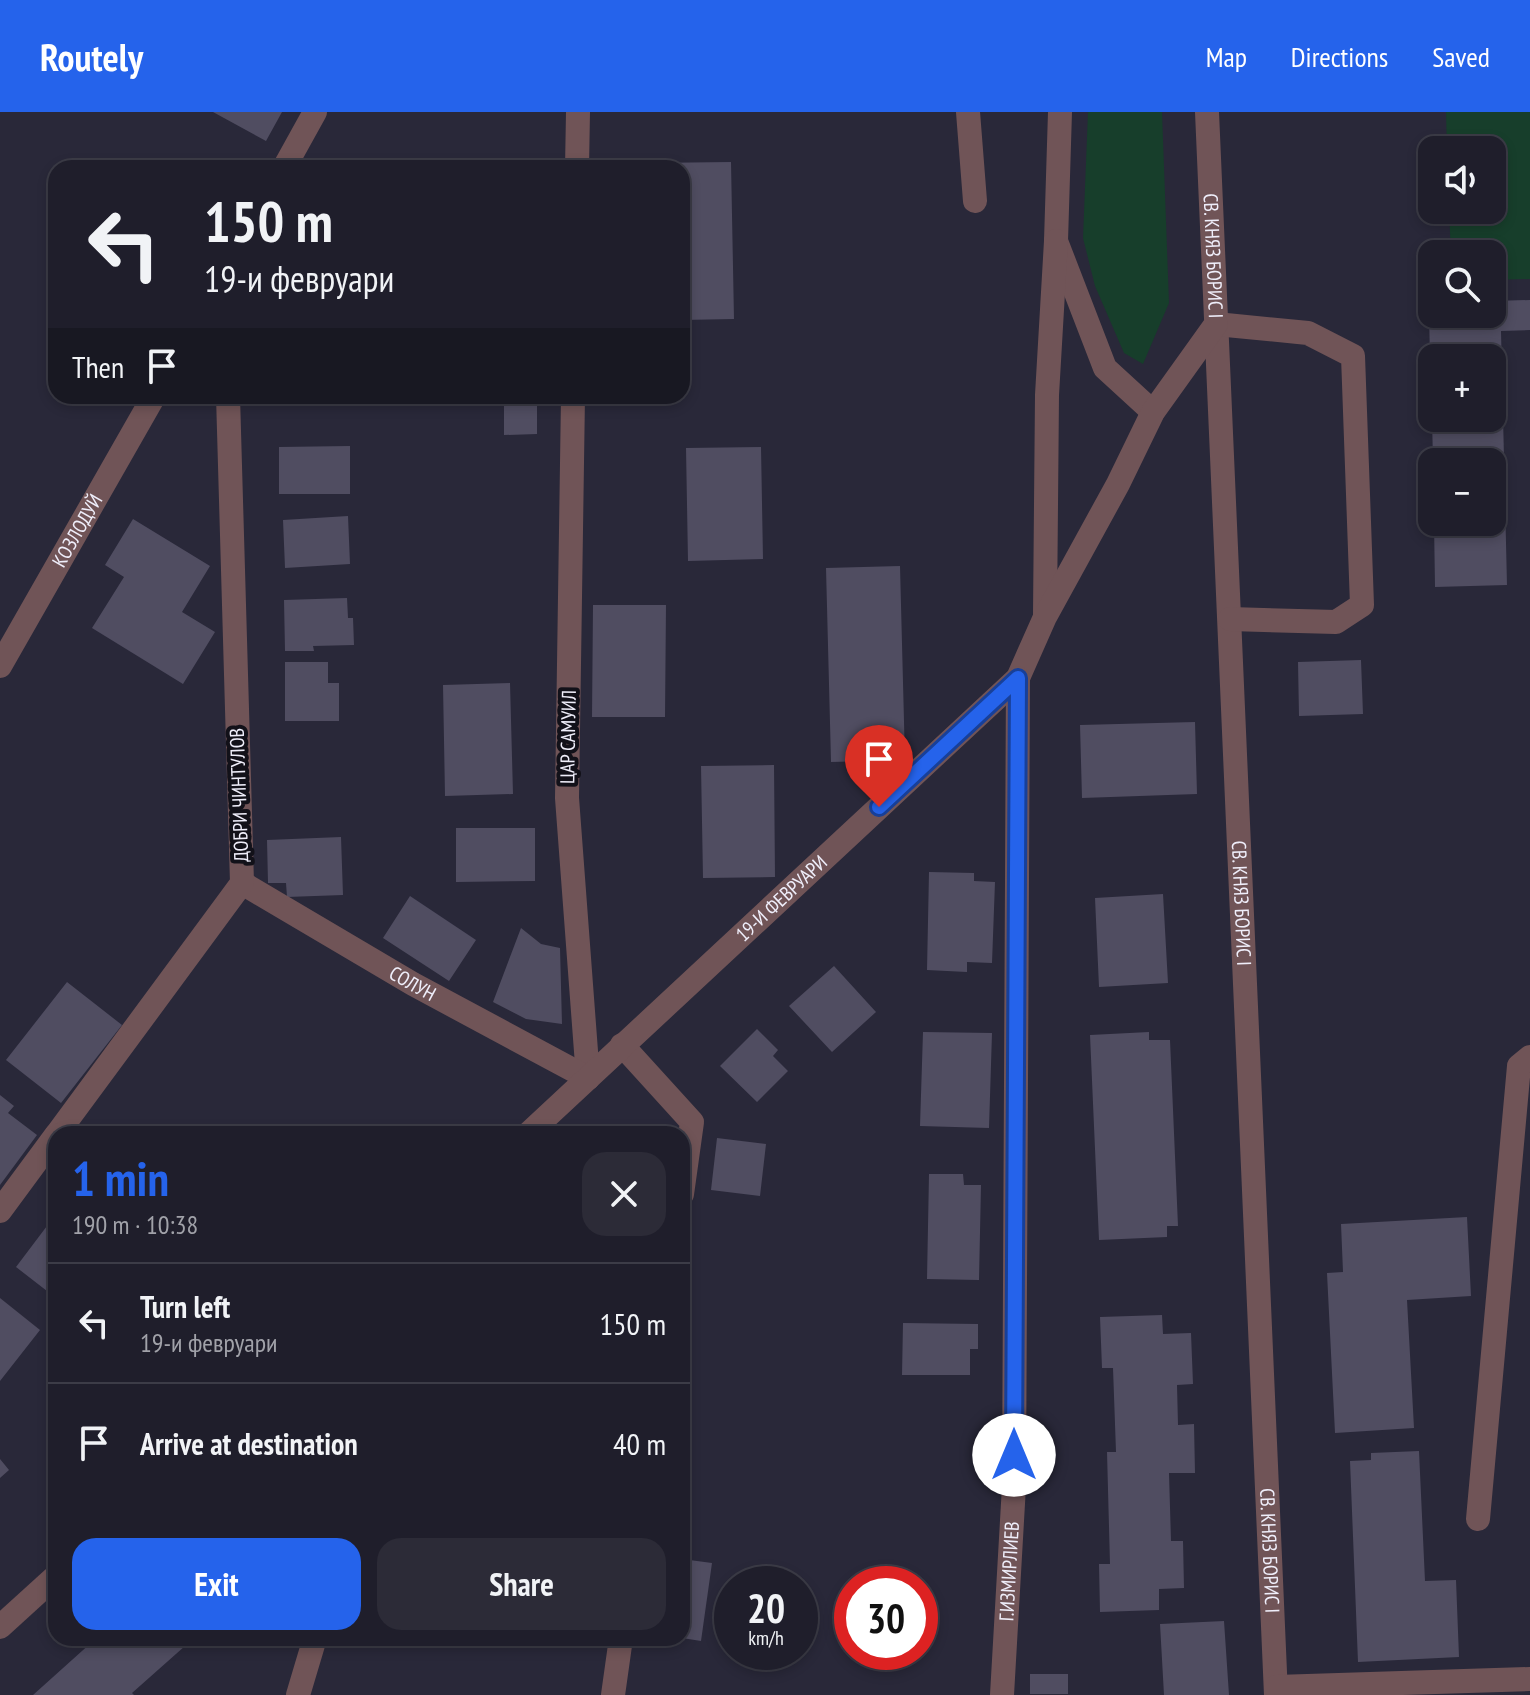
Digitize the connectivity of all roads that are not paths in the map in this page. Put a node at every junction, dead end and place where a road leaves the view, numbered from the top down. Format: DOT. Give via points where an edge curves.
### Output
graph roads {
  1 [pos="315,112"];
  2 [pos="578,112"];
  3 [pos="968,112"];
  4 [pos="1060,112"];
  5 [pos="1207,112"];
  6 [pos="288,160"];
  7 [pos="577,160"];
  8 [pos="975,201"];
  9 [pos="1056,241"];
  10 [pos="1216,324"];
  11 [pos="149,404"];
  12 [pos="228,404"];
  13 [pos="573,404"];
  14 [pos="1153,412"];
  15 [pos="1045,617"];
  16 [pos="1230,619"];
  17 [pos="0,666"];
  18 [pos="1018,678"];
  19 [pos="242,883"];
  20 [pos="622,1045"];
  21 [pos="1530,1057"];
  22 [pos="588,1078"];
  23 [pos="62,1126"];
  24 [pos="537,1126"];
  25 [pos="690,1136"];
  26 [pos="48,1145"];
  27 [pos="0,1211"];
  28 [pos="1478,1519"];
  29 [pos="48,1583"];
  30 [pos="0,1627"];
  31 [pos="313,1646"];
  32 [pos="620,1646"];
  33 [pos="1530,1679"];
  34 [pos="1504,1687"];
  35 [pos="1276,1691"];
  36 [pos="298,1695"];
  37 [pos="613,1695"];
  38 [pos="1002,1695"];
  1 -- 6 [label="street"];
  2 -- 7 [label="street"];
  3 -- 8 [label="street"];
  4 -- 9 [label="street"];
  5 -- 10 [label="street, СВ. КНЯЗ БОРИС I"];
  9 -- 14 [label="street" via="1105,368"];
  9 -- 15 [label="street" via="1047,395"];
  10 -- 14 [label="street, 19-И ФЕВРУАРИ"];
  10 -- 16 [label="street, СВ. КНЯЗ БОРИС I"];
  10 -- 16 [label="street" via="1308,333 1353,356 1362,605 1336,622"];
  11 -- 17 [label="street, КОЗЛОДУЙ"];
  12 -- 19 [label="street, ДОБРИ ЧИНТУЛОВ"];
  13 -- 22 [label="street, ЦАР САМУИЛ" via="567,798"];
  14 -- 15 [label="street, 19-И ФЕВРУАРИ"];
  15 -- 18 [label="street, 19-И ФЕВРУАРИ"];
  16 -- 35 [label="street, СВ. КНЯЗ БОРИС I"];
  18 -- 20 [label="street, 19-И ФЕВРУАРИ"];
  18 -- 38 [label="street, Г.ИЗМИРЛИЕВ" via="1014,1486"];
  19 -- 22 [label="street, СОЛУН" via="413,984"];
  19 -- 23 [label="street, ДОБРИ ЧИНТУЛОВ"];
  20 -- 22 [label="street, 19-И ФЕВРУАРИ"];
  20 -- 25 [label="street" via="692,1122"];
  21 -- 28 [label="street" via="1519,1066"];
  22 -- 24 [label="street, 19-И ФЕВРУАРИ"];
  26 -- 27 [label="street, ДОБРИ ЧИНТУЛОВ"];
  29 -- 30 [label="street"];
  31 -- 36 [label="street"];
  32 -- 37 [label="street"];
  33 -- 34 [label="street"];
  34 -- 35 [label="street"];
}
